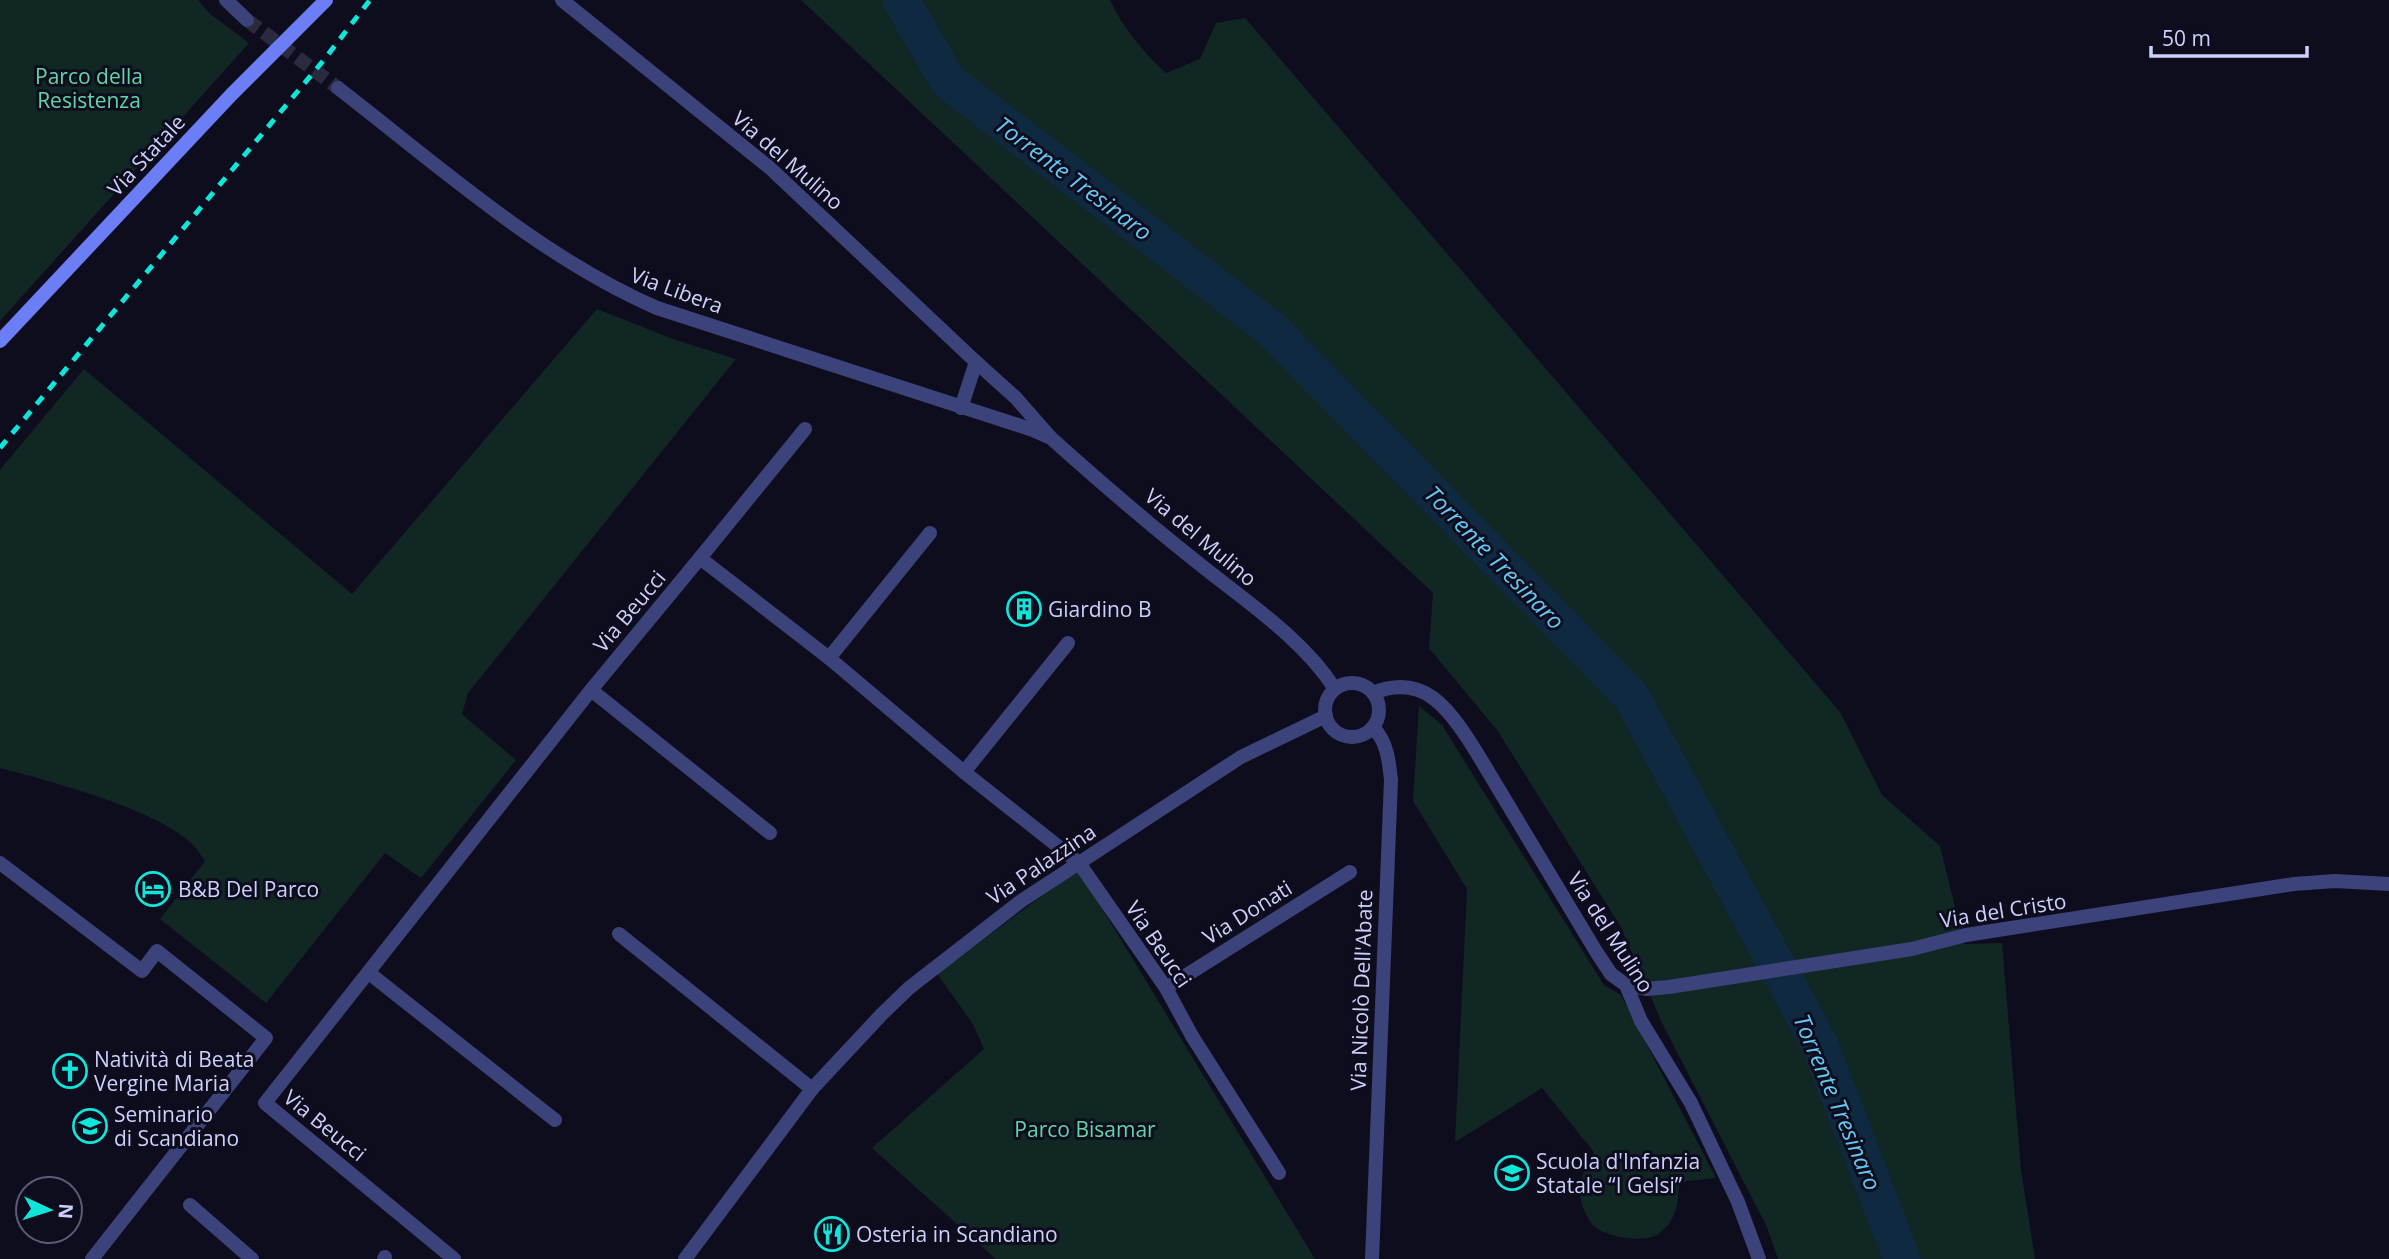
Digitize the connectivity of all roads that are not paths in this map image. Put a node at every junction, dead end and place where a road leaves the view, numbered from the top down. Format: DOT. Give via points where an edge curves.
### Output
graph roads {
  1 [pos="226,0"];
  2 [pos="326,0"];
  3 [pos="562,0"];
  4 [pos="247,20"];
  5 [pos="338,88"];
  6 [pos="0,341"];
  7 [pos="976,362"];
  8 [pos="961,408"];
  9 [pos="805,429"];
  10 [pos="1051,438"];
  11 [pos="930,533"];
  12 [pos="700,558"];
  13 [pos="1068,643"];
  14 [pos="829,658"];
  15 [pos="1335,689"];
  16 [pos="591,690"];
  17 [pos="1373,693"];
  18 [pos="1326,716"];
  19 [pos="1373,727"];
  20 [pos="964,772"];
  21 [pos="770,833"];
  22 [pos="0,863"];
  23 [pos="1079,863"];
  24 [pos="1350,872"];
  25 [pos="2389,884"];
  26 [pos="619,934"];
  27 [pos="369,973"];
  28 [pos="1626,985"];
  29 [pos="1166,988"];
  30 [pos="812,1088"];
  31 [pos="555,1120"];
  32 [pos="1279,1173"];
  33 [pos="190,1205"];
  34 [pos="687,1258"];
  35 [pos="92,1259"];
  36 [pos="252,1259"];
  37 [pos="454,1259"];
  38 [pos="1372,1259"];
  39 [pos="1759,1259"];
  1 -- 4 [label="street"];
  2 -- 6 [label="main road, Via Statale"];
  3 -- 7 [label="street, Via del Mulino" via="770,168"];
  5 -- 8 [label="street, Via Libera" via="515,225 611,288 657,308"];
  7 -- 8 [label="street"];
  7 -- 10 [label="street, Via del Mulino"];
  8 -- 10 [label="street, Via Libera"];
  9 -- 12 [label="street, Via Beucci"];
  10 -- 15 [label="street, Via del Mulino" via="1268,619 1320,668"];
  11 -- 14 [label="street"];
  12 -- 14 [label="street, Via Beucci"];
  12 -- 16 [label="street, Via Beucci"];
  13 -- 20 [label="street"];
  14 -- 20 [label="street, Via Beucci"];
  15 -- 17 [label="street" via="1359,684"];
  15 -- 18 [label="street" via="1326,704"];
  16 -- 21 [label="street"];
  16 -- 27 [label="street, Via Beucci"];
  17 -- 19 [label="street" via="1378,713"];
  17 -- 28 [label="street, Via del Mulino" via="1387,687 1414,688 1449,714 1597,953 1611,974"];
  18 -- 19 [label="street" via="1341,735 1358,736"];
  18 -- 23 [label="street, Via Palazzina" via="1241,757"];
  19 -- 38 [label="street, Via Nicolò Dell'Abate" via="1385,744 1391,780"];
  20 -- 23 [label="street, Via Beucci"];
  22 -- 35 [label="street" via="142,971 158,951 266,1038"];
  23 -- 29 [label="street, Via Beucci"];
  23 -- 30 [label="street, Via Palazzina" via="1021,901 909,989"];
  24 -- 29 [label="street, Via Donati"];
  25 -- 28 [label="street, Via del Cristo" via="2294,884 1669,987"];
  26 -- 30 [label="street"];
  27 -- 31 [label="street"];
  27 -- 37 [label="street, Via Beucci" via="265,1103"];
  28 -- 39 [label="street, Via del Mulino" via="1641,1021 1715,1151"];
  29 -- 32 [label="street, Via Beucci"];
  30 -- 34 [label="street, Via Palazzina"];
  33 -- 36 [label="street"];
}
